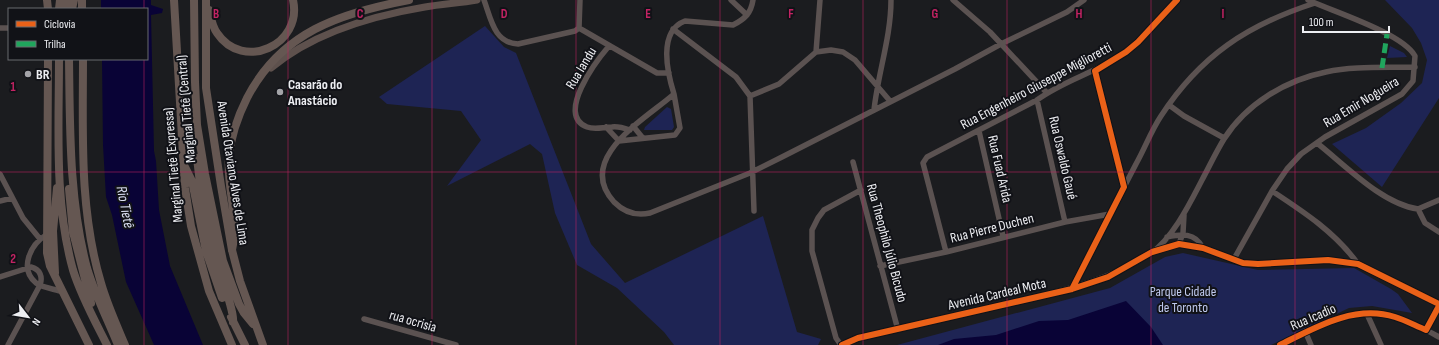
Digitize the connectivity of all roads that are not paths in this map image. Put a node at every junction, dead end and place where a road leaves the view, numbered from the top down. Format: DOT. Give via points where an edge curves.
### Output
graph roads {
  1 [pos="174,0"];
  2 [pos="194,0"];
  3 [pos="207,0"];
  4 [pos="293,0"];
  5 [pos="409,0"];
  6 [pos="477,0"];
  7 [pos="484,0"];
  8 [pos="580,0"];
  9 [pos="731,0"];
  10 [pos="753,0"];
  11 [pos="820,0"];
  12 [pos="891,0"];
  13 [pos="953,0"];
  14 [pos="1084,0"];
  15 [pos="1177,0"];
  16 [pos="1308,0"];
  17 [pos="1315,3"];
  18 [pos="747,15"];
  19 [pos="579,28"];
  20 [pos="673,29"];
  21 [pos="1001,44"];
  22 [pos="609,46"];
  23 [pos="816,52"];
  24 [pos="48,60"];
  25 [pos="58,60"];
  26 [pos="69,60"];
  27 [pos="83,60"];
  28 [pos="1415,67"];
  29 [pos="1095,71"];
  30 [pos="669,73"];
  31 [pos="254,84"];
  32 [pos="877,85"];
  33 [pos="1047,93"];
  34 [pos="674,94"];
  35 [pos="750,96"];
  36 [pos="1037,100"];
  37 [pos="890,101"];
  38 [pos="1169,105"];
  39 [pos="874,110"];
  40 [pos="197,125"];
  41 [pos="606,127"];
  42 [pos="631,128"];
  43 [pos="979,131"];
  44 [pos="642,137"];
  45 [pos="1224,138"];
  46 [pos="71,139"];
  47 [pos="619,141"];
  48 [pos="1317,143"];
  49 [pos="853,162"];
  50 [pos="183,164"];
  51 [pos="59,168"];
  52 [pos="753,170"];
  53 [pos="0,174"];
  54 [pos="1124,186"];
  55 [pos="861,190"];
  56 [pos="1272,191"];
  57 [pos="12,198"];
  58 [pos="1439,200"];
  59 [pos="0,201"];
  60 [pos="1418,208"];
  61 [pos="754,210"];
  62 [pos="1110,214"];
  63 [pos="1184,215"];
  64 [pos="1065,222"];
  65 [pos="1439,232"];
  66 [pos="1184,233"];
  67 [pos="1003,236"];
  68 [pos="43,237"];
  69 [pos="1166,237"];
  70 [pos="1179,244"];
  71 [pos="1203,248"];
  72 [pos="232,250"];
  73 [pos="946,252"];
  74 [pos="1152,252"];
  75 [pos="1234,259"];
  76 [pos="1358,264"];
  77 [pos="880,266"];
  78 [pos="27,268"];
  79 [pos="55,276"];
  80 [pos="0,277"];
  81 [pos="40,285"];
  82 [pos="1072,289"];
  83 [pos="63,292"];
  84 [pos="1439,305"];
  85 [pos="1367,314"];
  86 [pos="94,319"];
  87 [pos="364,319"];
  88 [pos="233,322"];
  89 [pos="255,326"];
  90 [pos="898,330"];
  91 [pos="1426,330"];
  92 [pos="1306,331"];
  93 [pos="1439,336"];
  94 [pos="105,342"];
  95 [pos="8,345"];
  96 [pos="89,345"];
  97 [pos="118,345"];
  98 [pos="125,345"];
  99 [pos="232,345"];
  100 [pos="245,345"];
  101 [pos="263,345"];
  102 [pos="456,345"];
  103 [pos="841,345"];
  104 [pos="1280,345"];
  105 [pos="1311,345"];
  106 [pos="1381,345"];
  1 -- 50 [label="highway, Marginal Tietê (Expressa)"];
  2 -- 40 [label="highway, Marginal Tietê (Central)"];
  3 -- 4 [label="highway" via="213,25 222,40 238,50 255,52 272,48 286,36 293,19"];
  3 -- 72 [label="highway, Avenida Otaviano Alves de Lima" via="206,88"];
  5 -- 31 [label="highway" via="348,16 300,37 275,56"];
  6 -- 31 [label="main road" via="403,11 333,32 284,57"];
  7 -- 19 [label="street" via="497,32 502,40 510,43 518,44 567,34"];
  8 -- 19 [label="street"];
  9 -- 18 [label="street"];
  10 -- 18 [label="street"];
  11 -- 23 [label="street"];
  12 -- 32 [label="street" via="887,38"];
  13 -- 21 [label="street"];
  14 -- 21 [label="street" via="1067,12"];
  15 -- 29 [label="street, Rua Engenheiro Giuseppe Miglioretti" via="1138,42"];
  16 -- 17 [label="street"];
  17 -- 28 [label="street" via="1406,44 1415,56"];
  17 -- 38 [label="street" via="1292,10 1224,46 1199,67"];
  18 -- 20 [label="street" via="733,25 685,21"];
  19 -- 22 [label="street"];
  20 -- 30 [label="street" via="668,42"];
  20 -- 35 [label="street" via="736,77"];
  21 -- 33 [label="street"];
  21 -- 37 [label="street"];
  22 -- 30 [label="street" via="657,73"];
  22 -- 41 [label="street, Rua Iandu" via="590,71 576,101 575,111 578,120 586,127"];
  23 -- 32 [label="street" via="843,52 855,60"];
  23 -- 35 [label="street" via="780,84"];
  24 -- 68 [label="highway"];
  25 -- 51 [label="highway"];
  26 -- 46 [label="highway"];
  27 -- 98 [label="highway" via="84,176 89,222 101,282"];
  28 -- 45 [label="street, Avenida Cardeal Mota" via="1327,72 1303,78 1267,96 1245,114"];
  28 -- 48 [label="street, Rua Emir Nogueira" via="1413,81 1402,94"];
  29 -- 33 [label="street, Rua Engenheiro Giuseppe Miglioretti"];
  29 -- 54 [label="street"];
  30 -- 34 [label="street"];
  31 -- 72 [label="highway" via="238,118 229,156 229,186 235,232"];
  32 -- 37 [label="street"];
  32 -- 39 [label="street"];
  33 -- 36 [label="street, Rua Engenheiro Giuseppe Miglioretti"];
  34 -- 42 [label="street"];
  34 -- 44 [label="street" via="680,122 678,132 670,136"];
  35 -- 52 [label="street"];
  36 -- 43 [label="street, Rua Engenheiro Giuseppe Miglioretti"];
  36 -- 64 [label="street, Rua Oswaldo Gaué"];
  37 -- 39 [label="street"];
  38 -- 45 [label="street"];
  38 -- 54 [label="street"];
  39 -- 52 [label="street"];
  40 -- 88 [label="highway" via="198,170 203,201 214,253 234,314"];
  40 -- 89 [label="highway, Marginal Tietê (Central)" via="220,249 239,304 248,320"];
  41 -- 42 [label="street, Rua Iandu"];
  41 -- 47 [label="street"];
  42 -- 44 [label="street"];
  42 -- 47 [label="street"];
  43 -- 67 [label="street, Rua Fuad Arida"];
  43 -- 73 [label="street, Rua Engenheiro Giuseppe Miglioretti" via="930,154 924,160 924,169"];
  44 -- 47 [label="street"];
  45 -- 63 [label="street, Avenida Cardeal Mota"];
  46 -- 86 [label="highway" via="67,153 72,232"];
  46 -- 97 [label="highway" via="76,213 82,247 94,288"];
  47 -- 52 [label="street" via="606,158 603,168 604,180 614,202 634,214 650,213"];
  48 -- 56 [label="street, Rua Emir Nogueira" via="1301,154"];
  48 -- 60 [label="street" via="1389,198 1407,207"];
  49 -- 55 [label="street, Rua Theophilo Júlio Bicudo"];
  50 -- 88 [label="highway" via="192,181 206,251"];
  50 -- 99 [label="highway, Marginal Tietê (Expressa)" via="191,226 198,256 218,314"];
  51 -- 79 [label="highway" via="54,214"];
  51 -- 86 [label="highway" via="67,247 79,287"];
  52 -- 61 [label="street"];
  53 -- 57 [label="street"];
  54 -- 62 [label="street"];
  55 -- 77 [label="street, Rua Theophilo Júlio Bicudo"];
  55 -- 103 [label="street" via="824,210 812,235 812,251 836,338"];
  56 -- 75 [label="street, Rua Emir Nogueira"];
  56 -- 76 [label="street" via="1335,237"];
  57 -- 59 [label="street"];
  57 -- 68 [label="street" via="30,230"];
  58 -- 60 [label="street"];
  60 -- 65 [label="street" via="1425,223"];
  62 -- 64 [label="street, Rua Pierre Duchen"];
  62 -- 82 [label="street"];
  63 -- 66 [label="street, Avenida Cardeal Mota"];
  63 -- 69 [label="street, Avenida Cardeal Mota"];
  64 -- 67 [label="street, Rua Pierre Duchen"];
  66 -- 69 [label="street"];
  66 -- 70 [label="street, Avenida Cardeal Mota"];
  66 -- 71 [label="street" via="1194,238"];
  67 -- 73 [label="street, Rua Pierre Duchen"];
  68 -- 78 [label="street" via="30,253"];
  68 -- 79 [label="highway"];
  69 -- 74 [label="street, Avenida Cardeal Mota"];
  70 -- 71 [label="street"];
  70 -- 74 [label="street"];
  71 -- 75 [label="street"];
  72 -- 89 [label="highway, Avenida Otaviano Alves de Lima"];
  73 -- 77 [label="street, Rua Pierre Duchen"];
  74 -- 82 [label="street, Avenida Cardeal Mota" via="1108,277"];
  75 -- 76 [label="street" via="1258,264 1328,260"];
  76 -- 84 [label="street"];
  77 -- 90 [label="street, Rua Theophilo Júlio Bicudo"];
  78 -- 80 [label="street"];
  78 -- 81 [label="street" via="31,277"];
  78 -- 81 [label="street" via="34,268 39,272"];
  79 -- 83 [label="highway"];
  81 -- 83 [label="street"];
  81 -- 95 [label="street"];
  82 -- 90 [label="street, Avenida Cardeal Mota"];
  83 -- 96 [label="highway"];
  84 -- 91 [label="street"];
  85 -- 91 [label="street, Rua Icadio" via="1393,316"];
  85 -- 92 [label="street, Rua Icadio" via="1338,319"];
  85 -- 106 [label="street"];
  86 -- 94 [label="highway"];
  87 -- 102 [label="street, rua ocrisia"];
  88 -- 100 [label="highway"];
  89 -- 101 [label="highway, Avenida Otaviano Alves de Lima"];
  90 -- 103 [label="street, Avenida Cardeal Mota" via="858,338"];
  91 -- 93 [label="street, Rua Icadio"];
  92 -- 104 [label="street, Rua Icadio"];
  92 -- 105 [label="street"];
}
